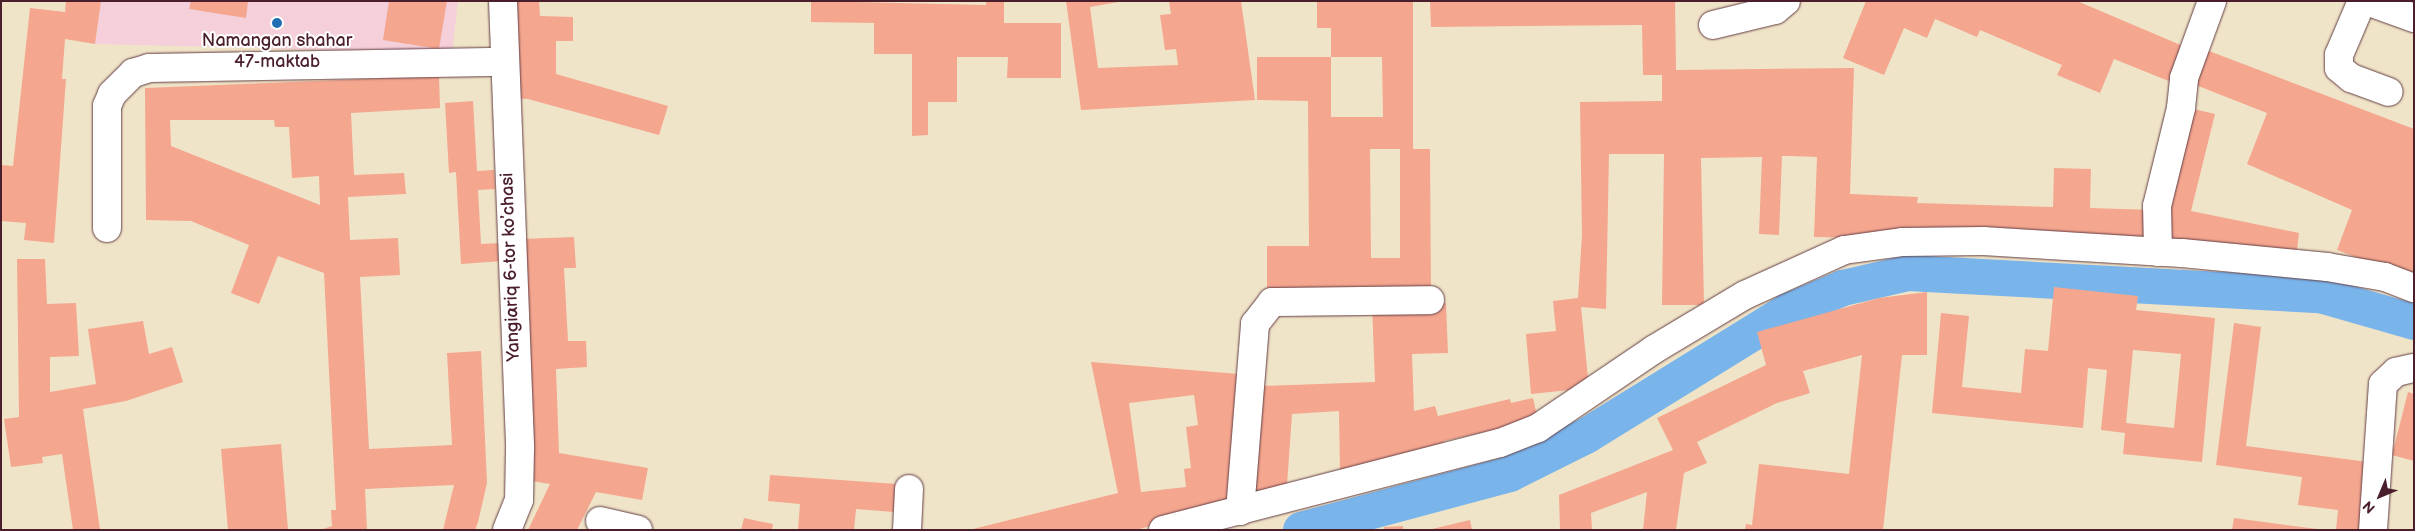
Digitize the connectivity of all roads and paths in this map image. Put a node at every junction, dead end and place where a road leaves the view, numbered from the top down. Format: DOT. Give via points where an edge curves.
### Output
graph roads {
  1 [pos="503,1"];
  2 [pos="1786,1"];
  3 [pos="2212,1"];
  4 [pos="2362,1"];
  5 [pos="2367,1"];
  6 [pos="2414,18"];
  7 [pos="1713,25"];
  8 [pos="504,62"];
  9 [pos="2389,92"];
  10 [pos="107,228"];
  11 [pos="2158,252"];
  12 [pos="2414,288"];
  13 [pos="1430,300"];
  14 [pos="2414,368"];
  15 [pos="909,488"];
  16 [pos="1240,511"];
  17 [pos="600,522"];
  18 [pos="508,530"];
  19 [pos="638,530"];
  20 [pos="908,530"];
  21 [pos="1163,530"];
  22 [pos="2373,530"];
  1 -- 8 [label="street, Yangiаriq 6-tor koʼchasi"];
  2 -- 7 [label="street" via="1775,10"];
  3 -- 11 [label="street" via="2184,78 2182,108 2157,206"];
  4 -- 9 [label="street" via="2340,55 2339,68 2351,78"];
  5 -- 6 [label="street"];
  8 -- 10 [label="street" via="149,68 133,73 112,94 107,106"];
  8 -- 18 [label="street, Yangiаriq 6-tor koʼchasi" via="520,449 519,500"];
  11 -- 12 [label="street" via="2327,267 2385,276"];
  11 -- 16 [label="street" via="1983,241 1904,242 1844,250 1745,295 1653,350 1538,428 1500,442"];
  13 -- 16 [label="street" via="1272,302 1255,324"];
  14 -- 22 [label="street" via="2396,372 2383,384"];
  15 -- 20 [label="street"];
  16 -- 21 [label="street"];
  17 -- 19 [label="street"];
}
